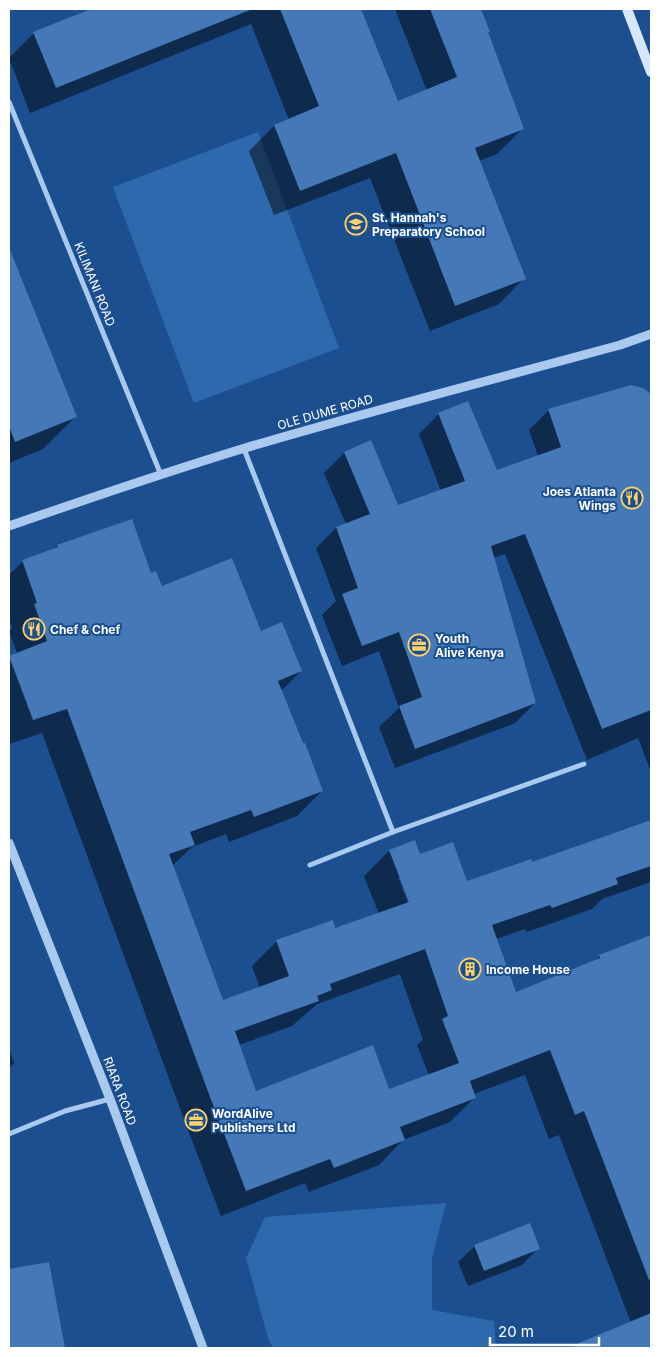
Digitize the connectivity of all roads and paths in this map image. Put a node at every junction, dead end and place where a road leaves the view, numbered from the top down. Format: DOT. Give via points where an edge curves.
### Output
graph roads {
  1 [pos="627,9"];
  2 [pos="651,72"];
  3 [pos="9,102"];
  4 [pos="651,334"];
  5 [pos="244,449"];
  6 [pos="161,475"];
  7 [pos="9,526"];
  8 [pos="584,764"];
  9 [pos="393,832"];
  10 [pos="9,844"];
  11 [pos="310,865"];
  12 [pos="110,1099"];
  13 [pos="9,1134"];
  14 [pos="203,1348"];
  1 -- 2 [label="main road"];
  3 -- 6 [label="street, KILIMANI ROAD"];
  4 -- 5 [label="street, OLE DUME ROAD" via="620,346 369,412"];
  5 -- 6 [label="street, OLE DUME ROAD"];
  5 -- 9 [label="street"];
  6 -- 7 [label="street, OLE DUME ROAD"];
  8 -- 9 [label="street"];
  9 -- 11 [label="street"];
  10 -- 12 [label="street, RIARA ROAD"];
  12 -- 13 [label="street" via="65,1111"];
  12 -- 14 [label="street, RIARA ROAD"];
}
